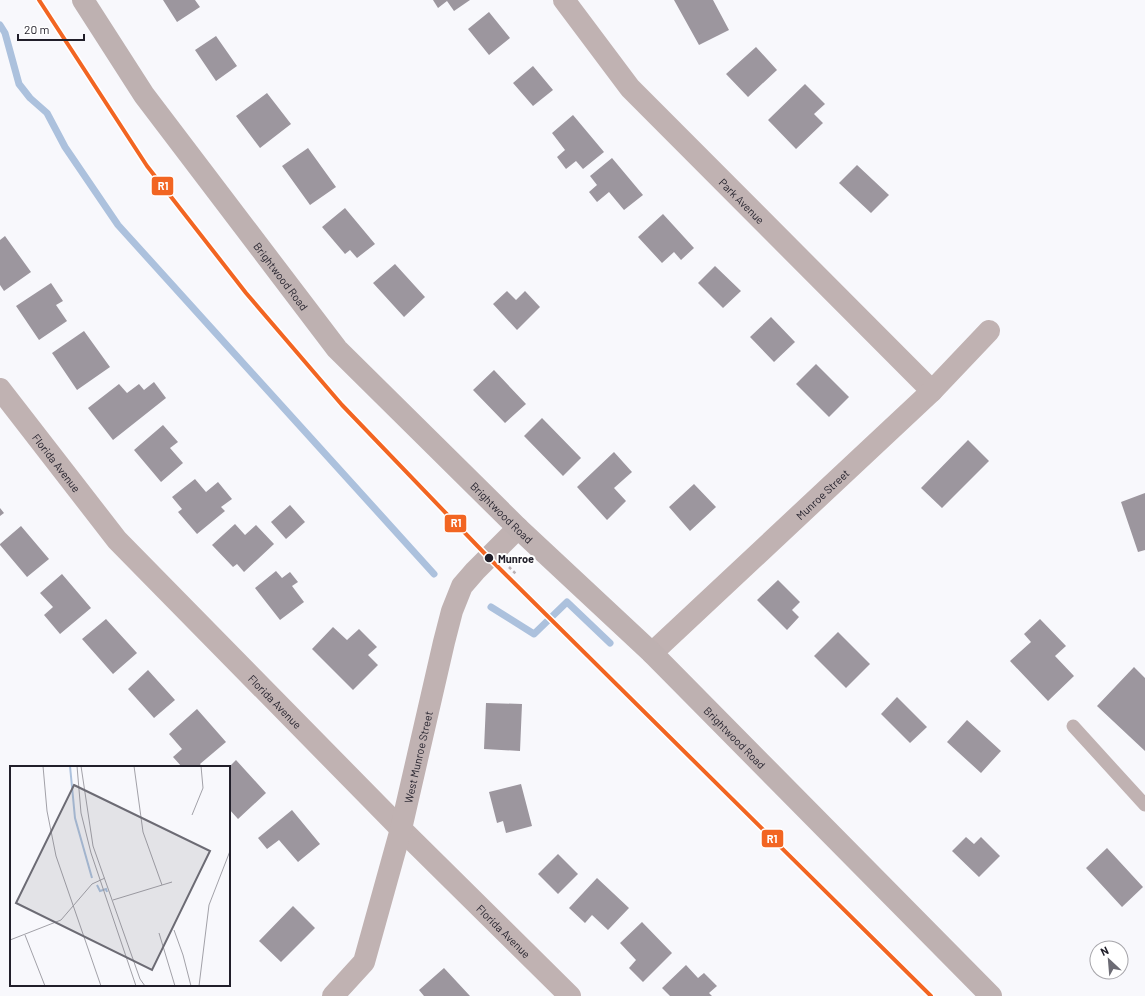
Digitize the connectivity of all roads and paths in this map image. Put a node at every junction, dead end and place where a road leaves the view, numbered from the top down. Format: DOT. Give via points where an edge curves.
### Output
graph roads {
  1 [pos="83,0"];
  2 [pos="564,0"];
  3 [pos="989,331"];
  4 [pos="0,389"];
  5 [pos="932,390"];
  6 [pos="518,528"];
  7 [pos="652,653"];
  8 [pos="1073,726"];
  9 [pos="1145,804"];
  10 [pos="401,829"];
  11 [pos="333,996"];
  12 [pos="570,996"];
  13 [pos="991,996"];
  1 -- 6 [label="street, Brightwood Road" via="144,95 337,349"];
  2 -- 5 [label="street, Park Avenue" via="630,88"];
  3 -- 5 [label="street, Munroe Street"];
  4 -- 10 [label="street, Florida Avenue" via="117,540"];
  5 -- 7 [label="street, Munroe Street"];
  6 -- 7 [label="street, Brightwood Road"];
  6 -- 10 [label="street, West Munroe Street" via="462,586 452,611"];
  7 -- 13 [label="street, Brightwood Road"];
  8 -- 9 [label="lane"];
  10 -- 11 [label="street, West Munroe Street" via="364,962"];
  10 -- 12 [label="street, Florida Avenue"];
}
